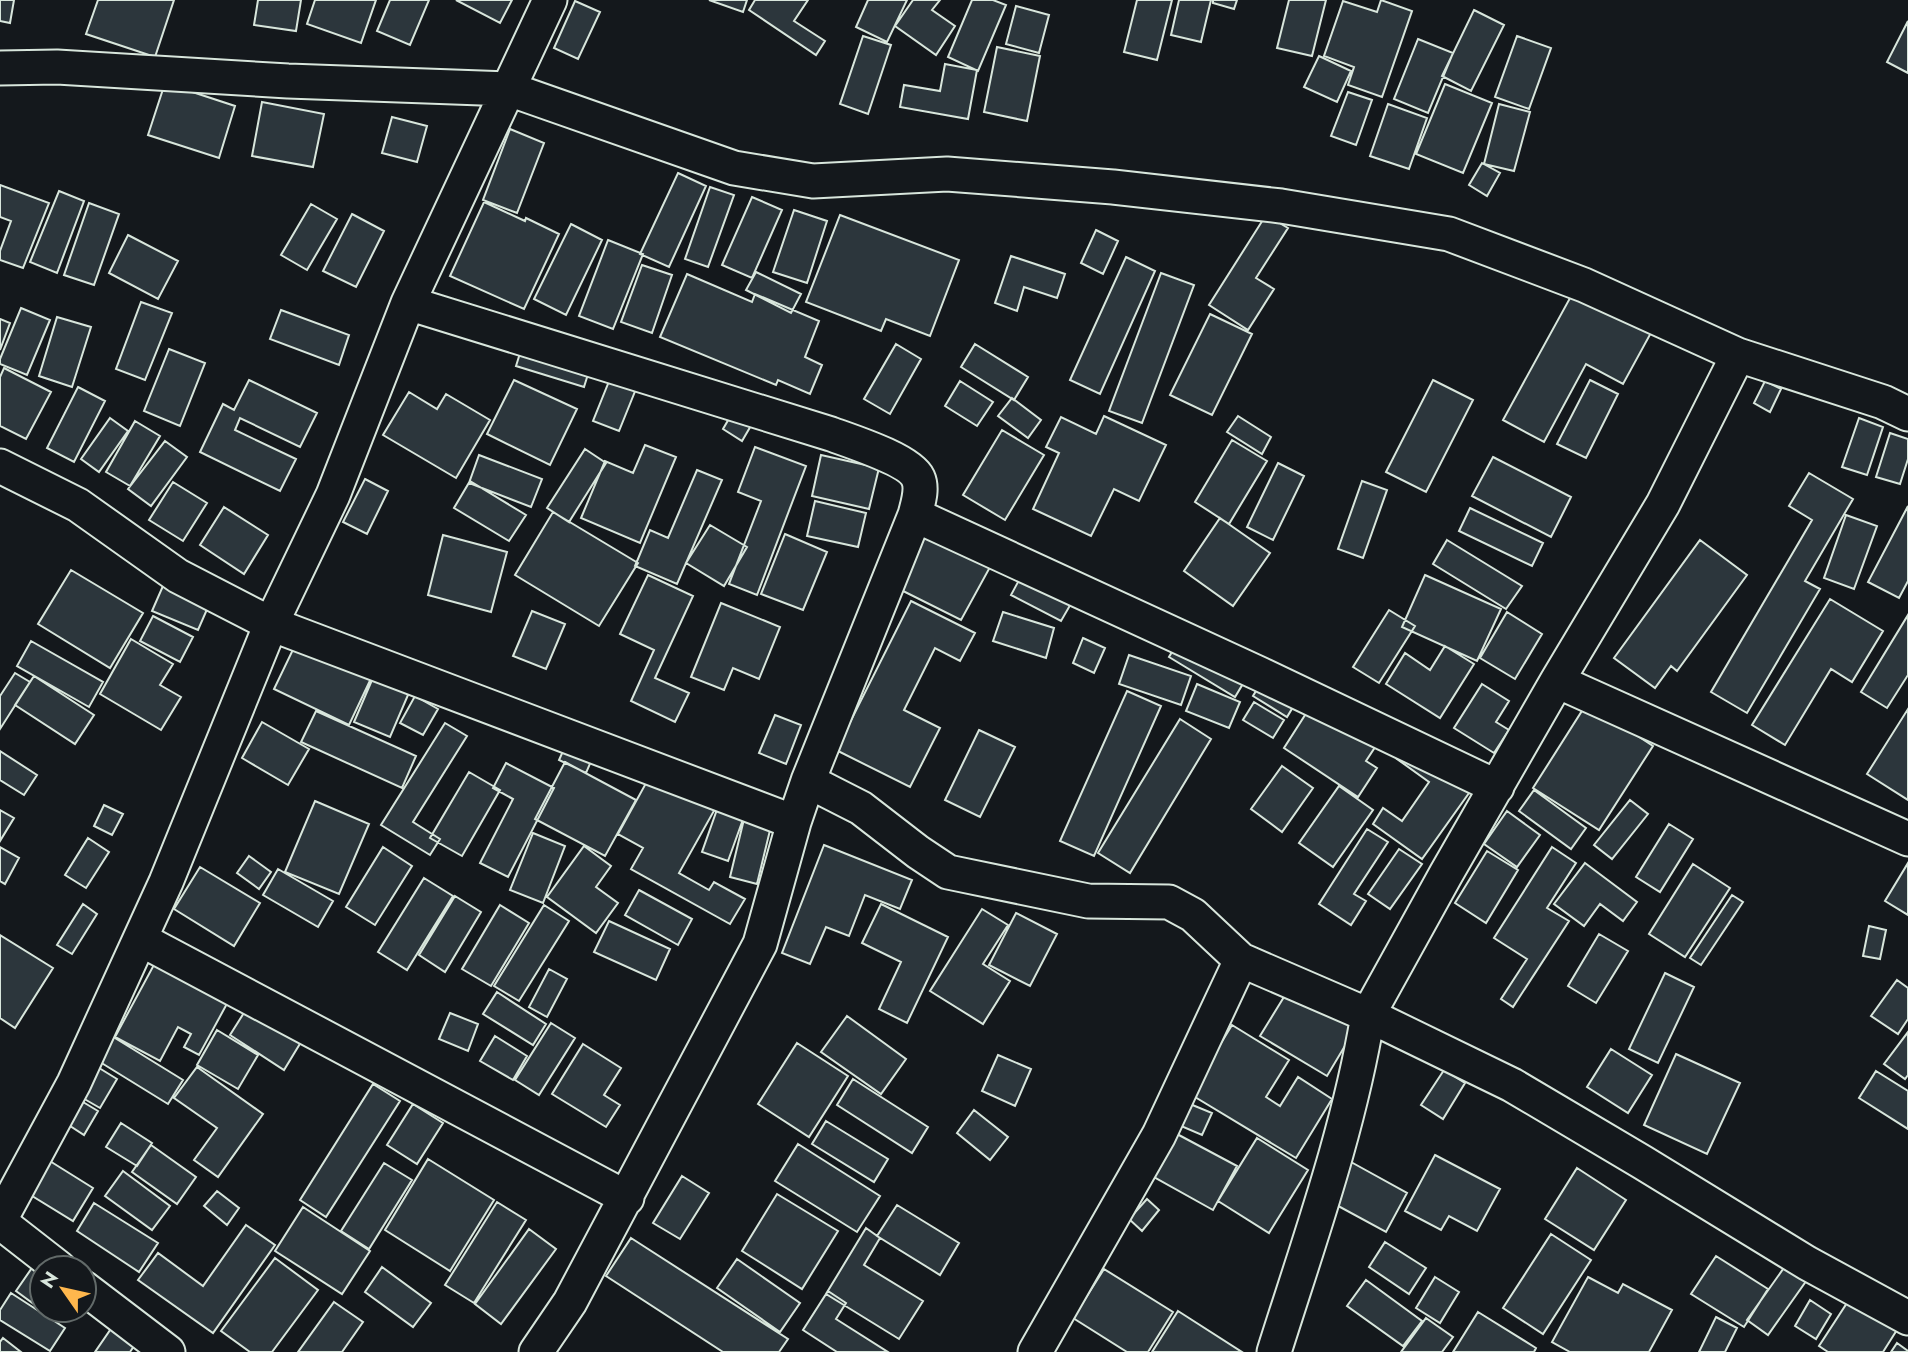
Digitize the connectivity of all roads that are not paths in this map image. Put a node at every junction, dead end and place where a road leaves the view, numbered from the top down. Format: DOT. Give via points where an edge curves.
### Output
graph roads {
  1 [pos="550,0"];
  2 [pos="0,68"];
  3 [pos="509,89"];
  4 [pos="408,303"];
  5 [pos="1738,355"];
  6 [pos="1908,414"];
  7 [pos="0,466"];
  8 [pos="915,515"];
  9 [pos="271,624"];
  10 [pos="1557,681"];
  11 [pos="808,780"];
  12 [pos="1497,787"];
  13 [pos="794,822"];
  14 [pos="1908,839"];
  15 [pos="140,939"];
  16 [pos="1241,960"];
  17 [pos="1368,1015"];
  18 [pos="626,1198"];
  19 [pos="0,1221"];
  20 [pos="41,1254"];
  21 [pos="98,1299"];
  22 [pos="1908,1318"];
  23 [pos="168,1352"];
  24 [pos="536,1352"];
  25 [pos="1035,1352"];
  26 [pos="1274,1352"];
  1 -- 3 [label="street"];
  2 -- 3 [label="street"];
  3 -- 4 [label="street"];
  3 -- 5 [label="street" via="734,168 813,181 947,174 1113,187 1281,206 1450,234 1584,285"];
  4 -- 8 [label="street" via="742,405 883,454 917,475 920,490"];
  4 -- 9 [label="street" via="333,495"];
  5 -- 6 [label="street"];
  5 -- 10 [label="street" via="1663,504"];
  7 -- 9 [label="street" via="78,505 178,576"];
  8 -- 11 [label="street"];
  8 -- 12 [label="street"];
  9 -- 13 [label="street"];
  9 -- 15 [label="street"];
  10 -- 12 [label="street"];
  10 -- 14 [label="street"];
  11 -- 13 [label="street"];
  11 -- 16 [label="street" via="861,808 948,872 1088,901 1169,902 1193,915"];
  12 -- 17 [label="street"];
  13 -- 18 [label="street" via="760,944"];
  15 -- 18 [label="street"];
  15 -- 19 [label="street" via="74,1083"];
  16 -- 17 [label="street"];
  16 -- 25 [label="street" via="1159,1135"];
  17 -- 22 [label="street" via="1511,1085 1807,1264"];
  17 -- 26 [label="street" via="1344,1123"];
  18 -- 24 [label="street" via="570,1302"];
  19 -- 20 [label="street"];
  21 -- 23 [label="street"];
}
